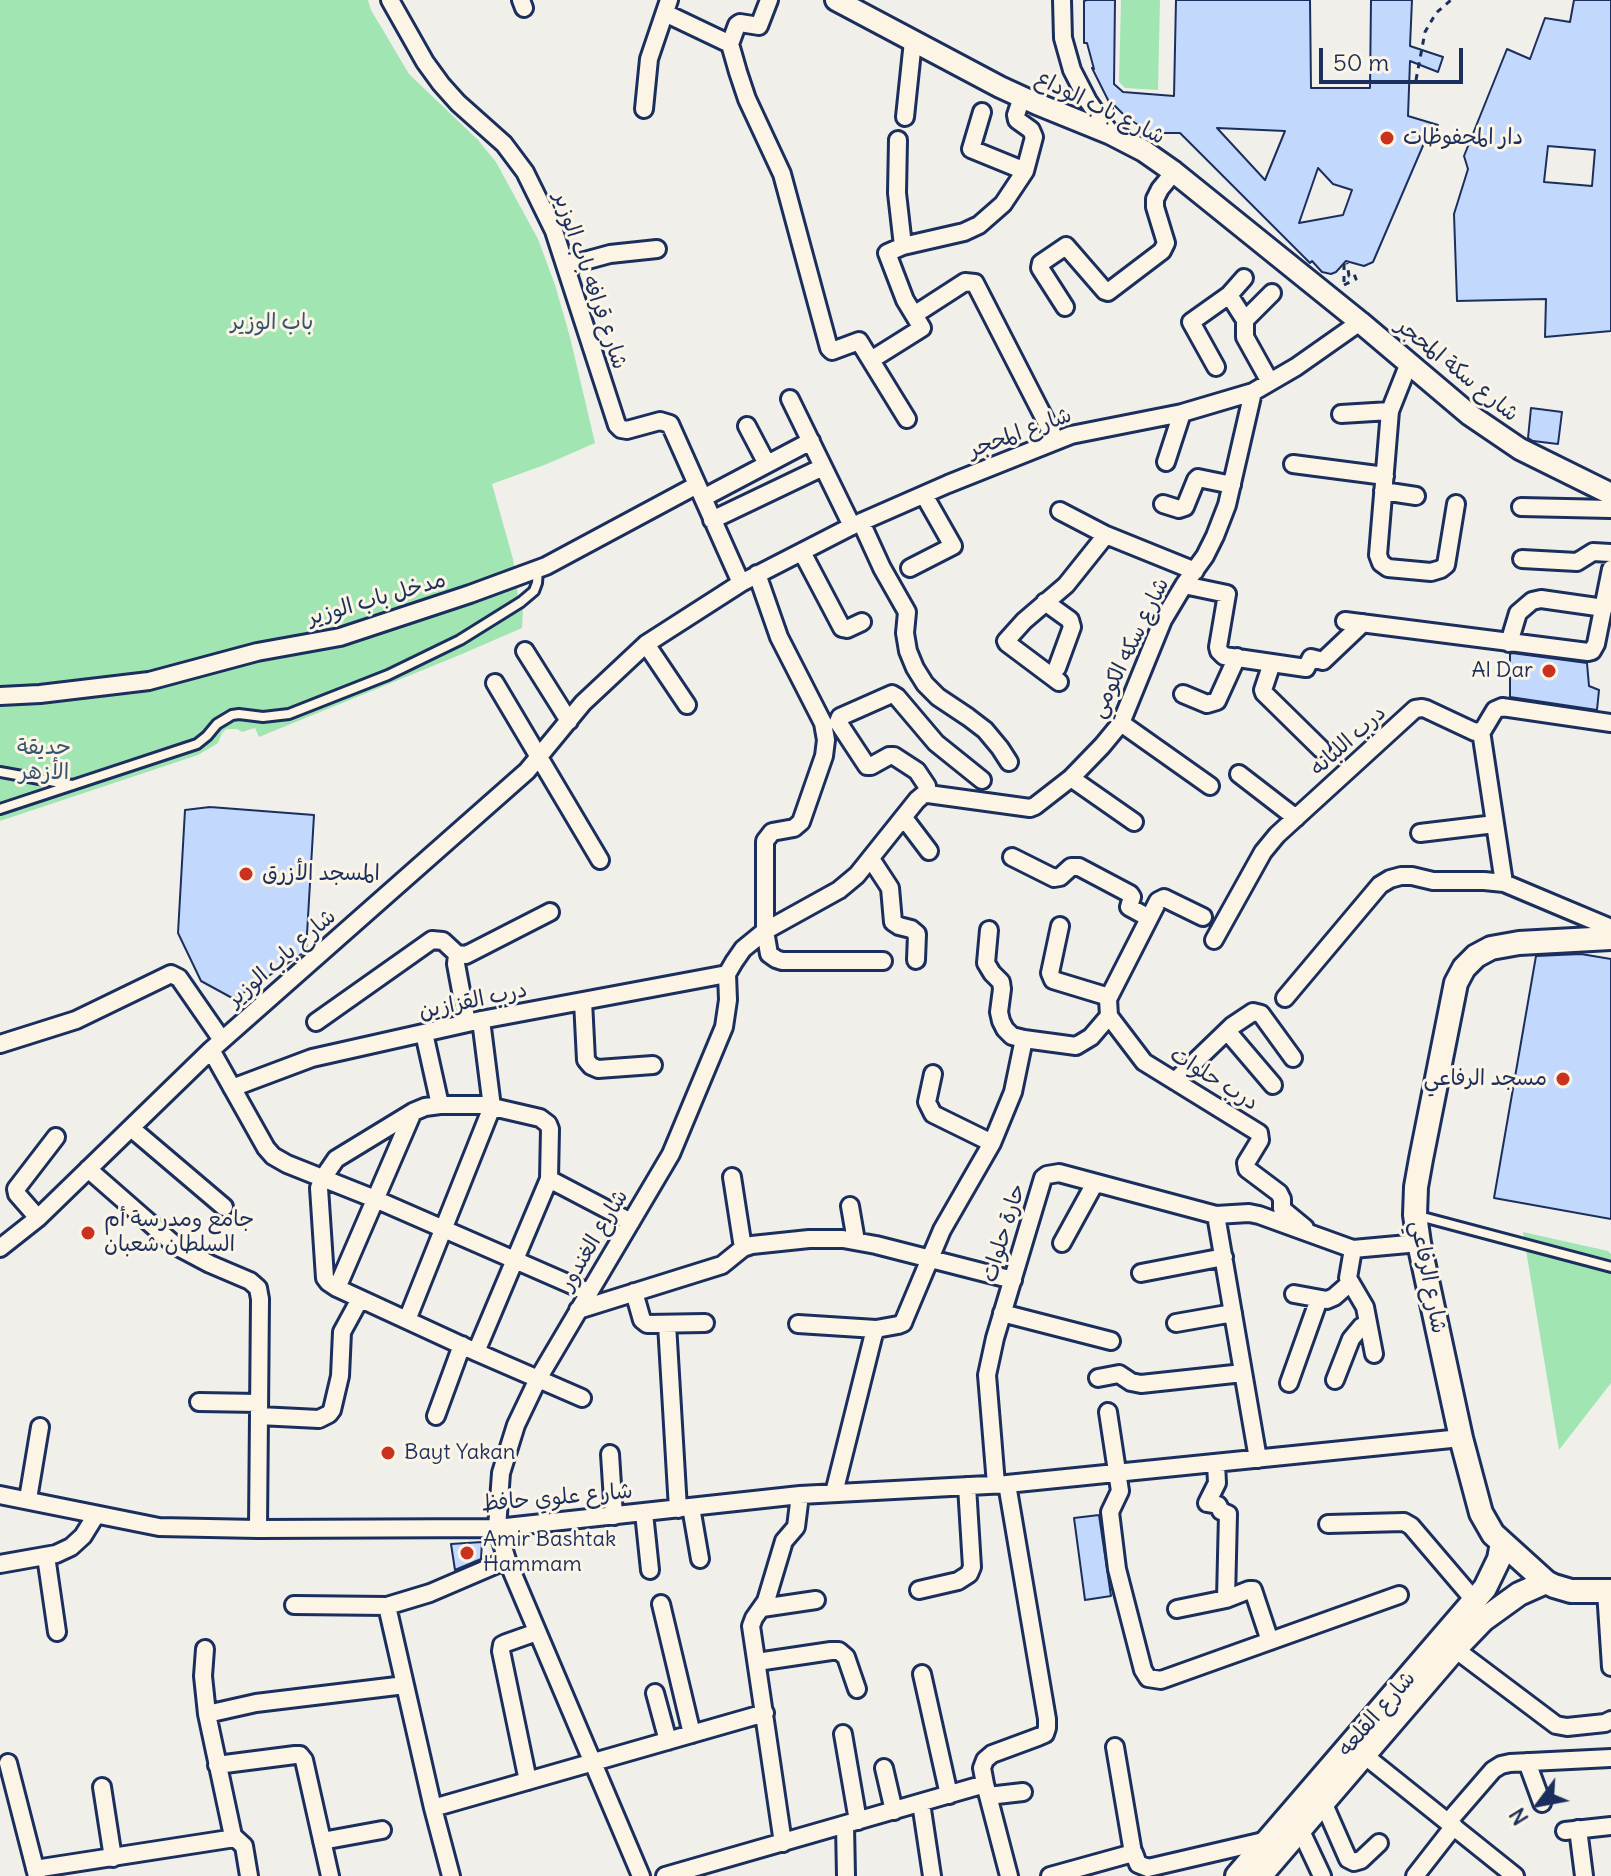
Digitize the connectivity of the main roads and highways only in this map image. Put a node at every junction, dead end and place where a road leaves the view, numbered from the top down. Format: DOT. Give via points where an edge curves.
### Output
graph roads {
  1 [pos="1611,938"];
  2 [pos="1502,1543"];
  3 [pos="1546,1582"];
  4 [pos="1609,1591"];
  5 [pos="1237,1876"];
  6 [pos="1260,1876"];
  1 -- 2 [label="main road, شارع الرفاعي" via="1491,948 1464,968 1456,983 1421,1159 1415,1215 1419,1243 1481,1513"];
  2 -- 3 [label="main road, شارع الرفاعي"];
  2 -- 5 [label="main road, شارع القلعه" via="1493,1574 1475,1601"];
  3 -- 4 [label="main road" via="1571,1591"];
  3 -- 6 [label="main road, شارع القلعه" via="1506,1601 1483,1620"];
}
